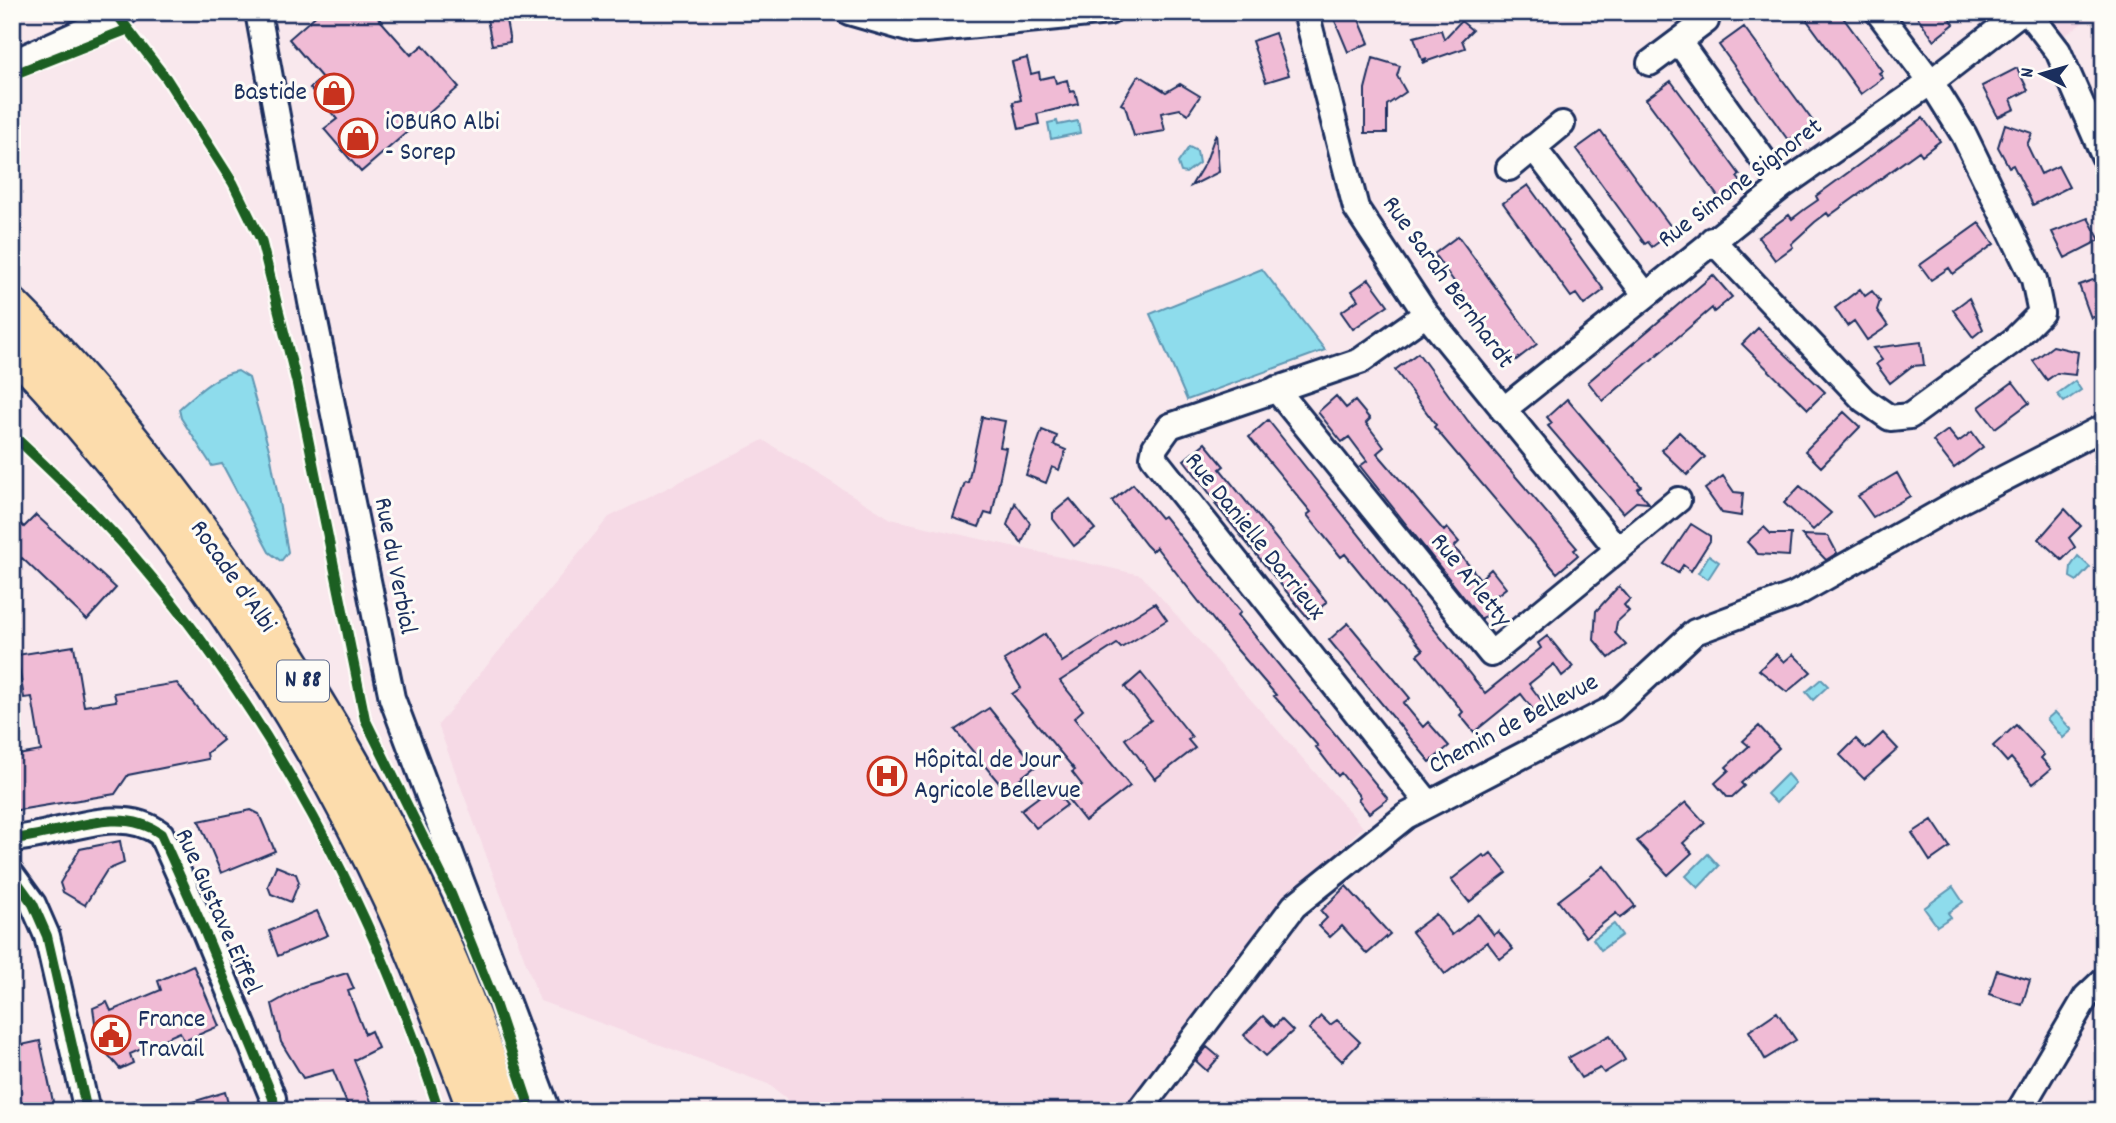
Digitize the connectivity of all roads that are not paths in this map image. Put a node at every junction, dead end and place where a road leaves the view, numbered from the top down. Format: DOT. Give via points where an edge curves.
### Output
graph roads {
  1 [pos="126,12"];
  2 [pos="258,12"];
  3 [pos="849,12"];
  4 [pos="1109,12"];
  5 [pos="1306,12"];
  6 [pos="1878,12"];
  7 [pos="2021,12"];
  8 [pos="2028,12"];
  9 [pos="1706,21"];
  10 [pos="1679,42"];
  11 [pos="1650,62"];
  12 [pos="12,63"];
  13 [pos="1931,82"];
  14 [pos="1562,124"];
  15 [pos="1533,147"];
  16 [pos="2104,156"];
  17 [pos="1508,169"];
  18 [pos="1782,186"];
  19 [pos="1712,240"];
  20 [pos="1646,294"];
  21 [pos="12,306"];
  22 [pos="1426,314"];
  23 [pos="12,347"];
  24 [pos="1276,389"];
  25 [pos="1503,410"];
  26 [pos="2104,427"];
  27 [pos="1678,500"];
  28 [pos="1618,550"];
  29 [pos="1429,804"];
  30 [pos="12,839"];
  31 [pos="12,875"];
  32 [pos="2104,980"];
  33 [pos="87,1111"];
  34 [pos="274,1111"];
  35 [pos="476,1111"];
  36 [pos="505,1111"];
  37 [pos="548,1111"];
  38 [pos="1139,1111"];
  39 [pos="2020,1111"];
  1 -- 12 [label="street"];
  2 -- 37 [label="street, Rue du Verbial" via="313,315 392,698"];
  3 -- 4 [label="street" via="915,31"];
  5 -- 22 [label="street, Rue Sarah Bernhardt" via="1356,208"];
  6 -- 13 [label="street"];
  7 -- 13 [label="street, Rue Simone Signoret"];
  8 -- 16 [label="street" via="2058,51"];
  9 -- 10 [label="street"];
  10 -- 11 [label="street"];
  10 -- 18 [label="street"];
  13 -- 18 [label="street, Rue Simone Signoret"];
  13 -- 19 [label="street" via="1964,135 2034,279 2041,313 2014,340 1910,416 1890,418 1864,400"];
  14 -- 15 [label="street"];
  15 -- 17 [label="street"];
  15 -- 20 [label="street"];
  18 -- 19 [label="street, Rue Simone Signoret"];
  19 -- 20 [label="street, Rue Simone Signoret"];
  20 -- 25 [label="street, Rue Simone Signoret"];
  21 -- 36 [label="highway, Rocade d'Albi / N 88" via="94,394 160,476 221,557 317,703 394,844 440,942"];
  22 -- 24 [label="street, Rue Danielle Darrieux" via="1360,361"];
  22 -- 25 [label="street, Rue Sarah Bernhardt"];
  23 -- 35 [label="highway, Rocade d'Albi / N 88" via="75,413 134,486 192,562 280,695 349,814 393,905"];
  24 -- 28 [label="street, Rue Arletty" via="1491,654"];
  24 -- 29 [label="street, Rue Danielle Darrieux" via="1170,426 1153,457"];
  25 -- 28 [label="street, Rue Sarah Bernhardt"];
  26 -- 29 [label="street, Chemin de Bellevue" via="1960,501 1794,595 1695,632 1612,709"];
  27 -- 28 [label="street, Rue Arletty"];
  29 -- 38 [label="street, Chemin de Bellevue" via="1406,816 1294,906"];
  30 -- 34 [label="street, Rue Gustave Eiffel" via="114,821 133,821 161,834"];
  31 -- 33 [label="street" via="33,904 47,936"];
  32 -- 39 [label="street" via="2087,997"];
}
